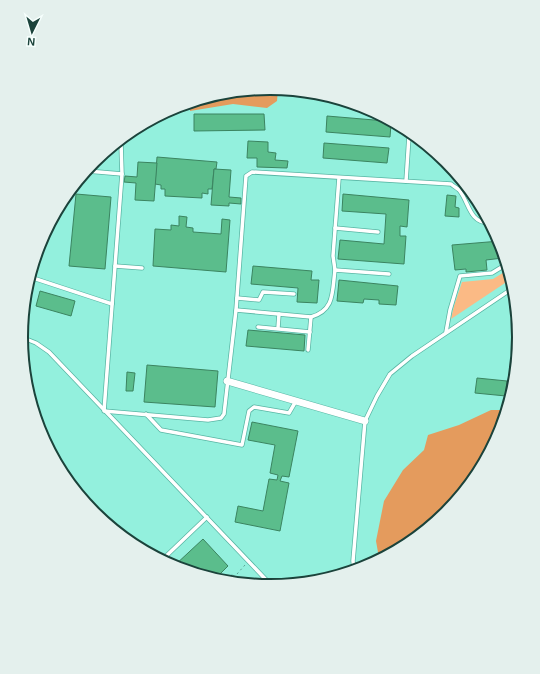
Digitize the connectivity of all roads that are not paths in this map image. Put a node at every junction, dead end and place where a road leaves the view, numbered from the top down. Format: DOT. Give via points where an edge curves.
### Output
graph roads {
  1 [pos="409,139"];
  2 [pos="121,146"];
  3 [pos="93,172"];
  4 [pos="122,174"];
  5 [pos="339,178"];
  6 [pos="406,181"];
  7 [pos="484,223"];
  8 [pos="335,228"];
  9 [pos="378,232"];
  10 [pos="115,266"];
  11 [pos="502,267"];
  12 [pos="142,268"];
  13 [pos="335,270"];
  14 [pos="389,274"];
  15 [pos="35,279"];
  16 [pos="507,292"];
  17 [pos="294,294"];
  18 [pos="237,298"];
  19 [pos="112,304"];
  20 [pos="236,310"];
  21 [pos="279,314"];
  22 [pos="311,317"];
  23 [pos="258,327"];
  24 [pos="278,328"];
  25 [pos="310,332"];
  26 [pos="446,332"];
  27 [pos="28,340"];
  28 [pos="308,350"];
  29 [pos="226,381"];
  30 [pos="296,401"];
  31 [pos="104,411"];
  32 [pos="146,414"];
  33 [pos="365,421"];
  34 [pos="207,517"];
  35 [pos="166,556"];
  36 [pos="353,564"];
  37 [pos="265,579"];
  1 -- 6 [label="lane"];
  2 -- 4 [label="lane"];
  3 -- 4 [label="lane"];
  4 -- 10 [label="lane"];
  5 -- 6 [label="lane"];
  5 -- 8 [label="lane"];
  5 -- 18 [label="lane" via="257,171 246,176"];
  6 -- 7 [label="lane" via="451,184 459,190 470,213"];
  8 -- 9 [label="lane"];
  8 -- 13 [label="lane"];
  10 -- 12 [label="lane"];
  10 -- 19 [label="lane"];
  11 -- 26 [label="lane" via="492,273 460,276"];
  13 -- 14 [label="lane"];
  13 -- 22 [label="lane" via="330,304 322,314"];
  15 -- 19 [label="lane"];
  16 -- 26 [label="lane"];
  17 -- 18 [label="lane" via="263,292 259,300"];
  18 -- 20 [label="lane"];
  19 -- 31 [label="lane"];
  20 -- 21 [label="lane"];
  20 -- 29 [label="lane"];
  21 -- 22 [label="lane"];
  21 -- 24 [label="lane"];
  22 -- 25 [label="lane"];
  23 -- 24 [label="lane"];
  24 -- 25 [label="lane"];
  25 -- 28 [label="lane"];
  26 -- 33 [label="lane" via="390,374"];
  27 -- 31 [label="lane" via="49,352"];
  29 -- 30 [label="street"];
  29 -- 32 [label="lane" via="226,408 221,418 208,420"];
  30 -- 32 [label="lane" via="289,413 254,407 249,411 242,445 161,430"];
  30 -- 33 [label="street"];
  31 -- 32 [label="lane"];
  31 -- 34 [label="lane"];
  33 -- 36 [label="lane"];
  34 -- 35 [label="lane"];
  34 -- 37 [label="lane"];
}
